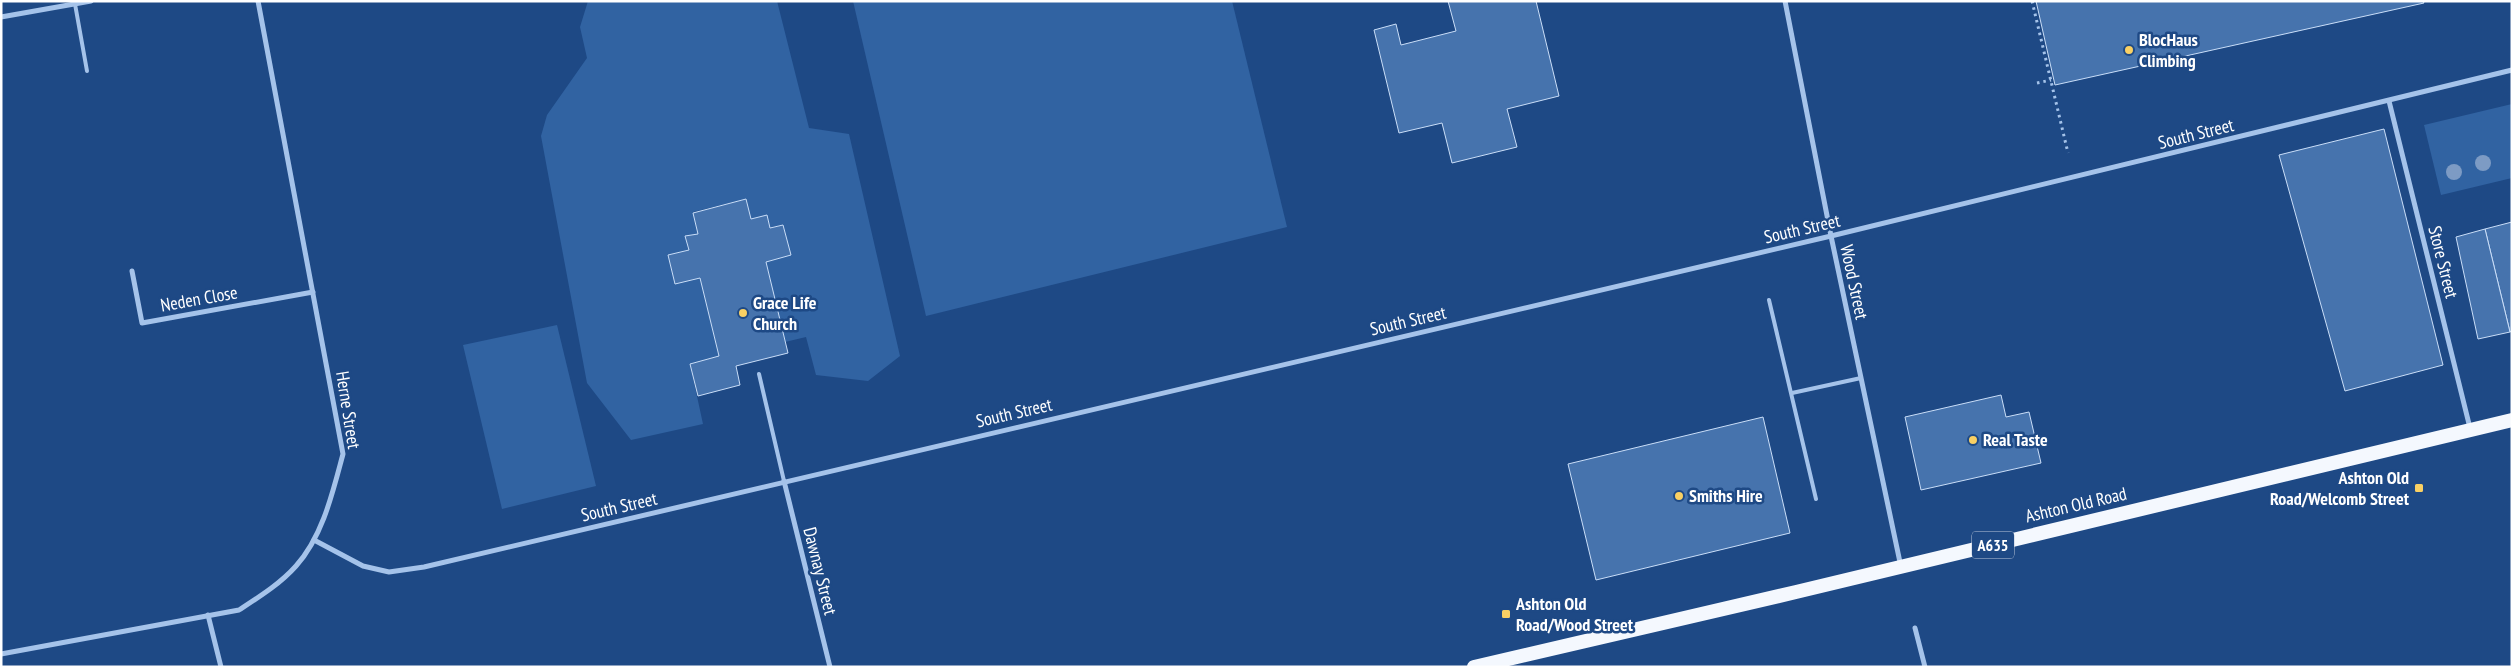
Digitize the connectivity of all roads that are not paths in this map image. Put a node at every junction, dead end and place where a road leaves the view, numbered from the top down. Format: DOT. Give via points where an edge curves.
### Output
graph roads {
  1 [pos="91,1"];
  2 [pos="258,1"];
  3 [pos="1785,1"];
  4 [pos="75,4"];
  5 [pos="1,17"];
  6 [pos="2512,70"];
  7 [pos="87,71"];
  8 [pos="2389,101"];
  9 [pos="1831,236"];
  10 [pos="132,271"];
  11 [pos="313,292"];
  12 [pos="1769,300"];
  13 [pos="759,374"];
  14 [pos="1860,378"];
  15 [pos="1792,393"];
  16 [pos="2512,420"];
  17 [pos="2470,430"];
  18 [pos="784,481"];
  19 [pos="1816,499"];
  20 [pos="314,540"];
  21 [pos="1901,567"];
  22 [pos="208,616"];
  23 [pos="1916,628"];
  24 [pos="1,654"];
  25 [pos="221,667"];
  26 [pos="830,667"];
  27 [pos="1474,667"];
  28 [pos="1925,667"];
  1 -- 4 [label="street"];
  2 -- 11 [label="street, Herne Street"];
  3 -- 9 [label="street, Wood Street"];
  4 -- 5 [label="street"];
  4 -- 7 [label="lane"];
  6 -- 8 [label="street, South Street"];
  8 -- 9 [label="street, South Street"];
  8 -- 17 [label="street, Store Street"];
  9 -- 14 [label="street, Wood Street"];
  9 -- 18 [label="street, South Street"];
  10 -- 11 [label="street, Neden Close" via="142,323"];
  11 -- 20 [label="street, Herne Street" via="343,454 334,489"];
  12 -- 15 [label="lane"];
  13 -- 18 [label="lane"];
  14 -- 15 [label="lane"];
  14 -- 21 [label="street, Wood Street"];
  15 -- 19 [label="lane"];
  16 -- 17 [label="highway, Ashton Old Road / A635"];
  17 -- 21 [label="highway, Ashton Old Road / A635"];
  18 -- 20 [label="street, South Street" via="424,567 389,572 363,566"];
  18 -- 26 [label="street, Dawnay Street"];
  20 -- 22 [label="street, Herne Street" via="297,566 269,591 239,610"];
  21 -- 27 [label="highway, Ashton Old Road / A635"];
  22 -- 24 [label="street, Herne Street"];
  22 -- 25 [label="street"];
  23 -- 28 [label="street"];
}
